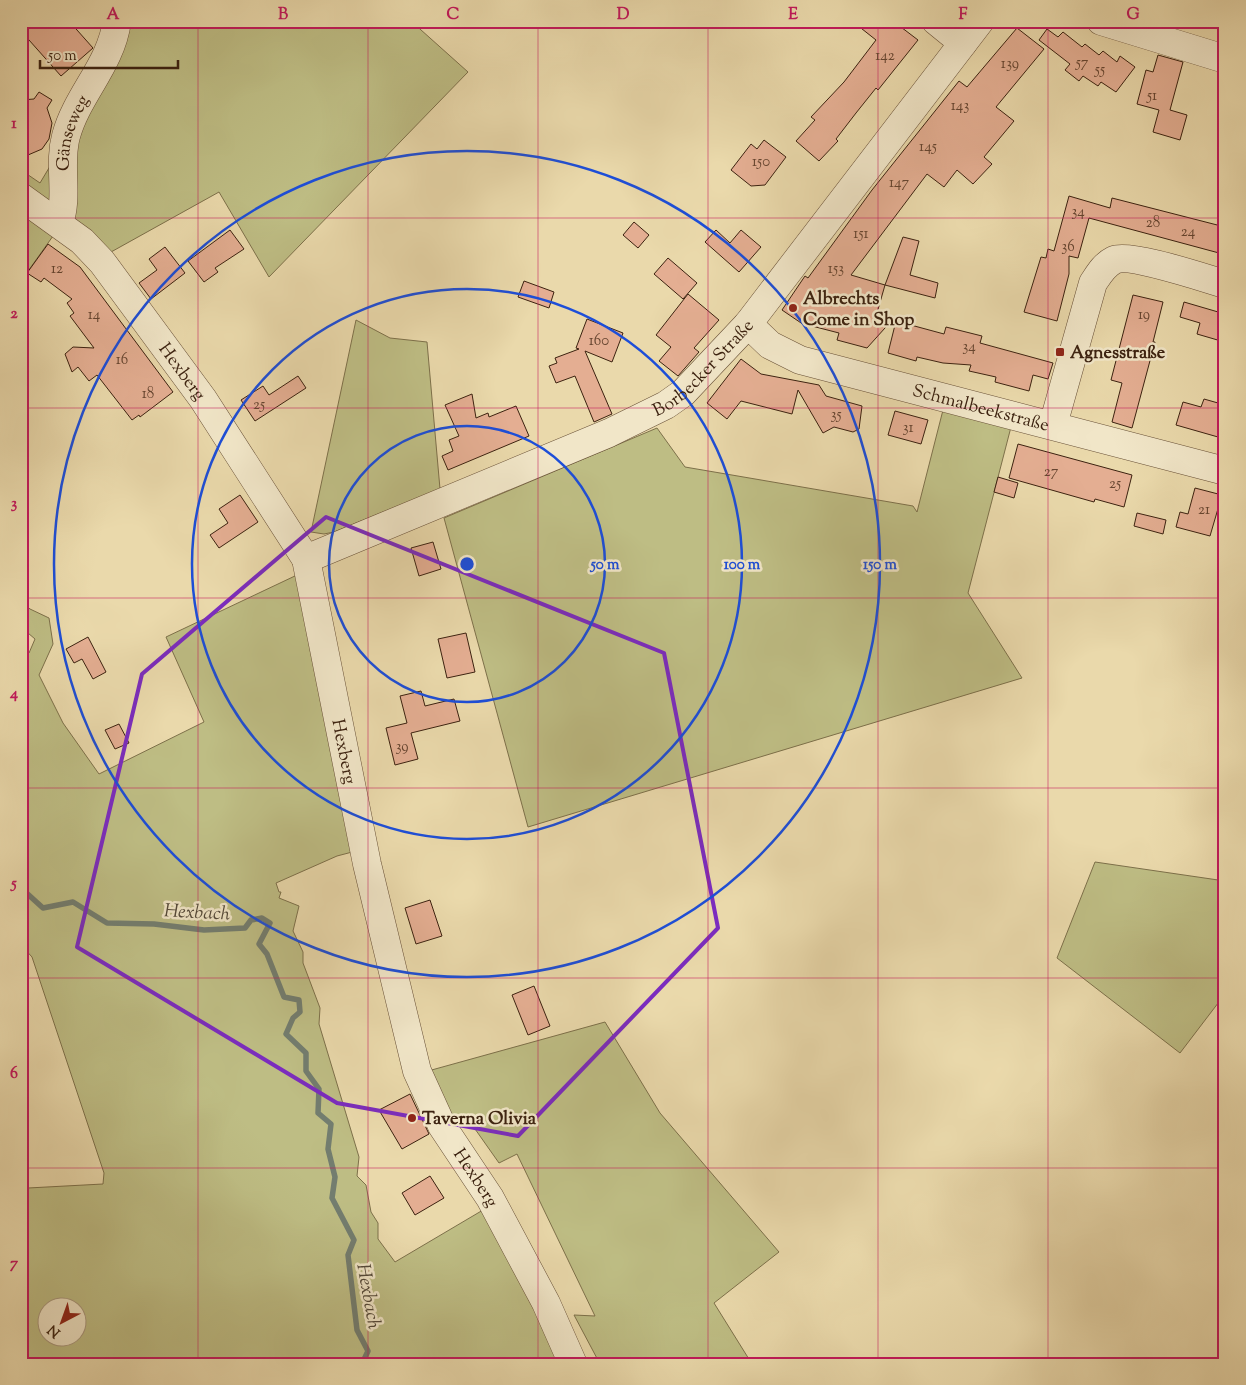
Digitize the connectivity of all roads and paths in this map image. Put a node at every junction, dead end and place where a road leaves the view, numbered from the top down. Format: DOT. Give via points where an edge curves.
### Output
graph roads {
  1 [pos="117,21"];
  2 [pos="936,21"];
  3 [pos="980,21"];
  4 [pos="1101,21"];
  5 [pos="963,43"];
  6 [pos="1225,59"];
  7 [pos="21,197"];
  8 [pos="59,223"];
  9 [pos="1225,284"];
  10 [pos="748,324"];
  11 [pos="1053,425"];
  12 [pos="1225,471"];
  13 [pos="306,559"];
  14 [pos="573,1364"];
  1 -- 8 [label="street, Gänseweg" via="107,59 76,111 66,138 64,209"];
  2 -- 5 [label="street"];
  3 -- 5 [label="street, Borbecker Straße"];
  4 -- 6 [label="street"];
  5 -- 10 [label="street, Borbecker Straße"];
  7 -- 8 [label="street, Hexberg"];
  8 -- 13 [label="street, Hexberg" via="102,262 197,391"];
  9 -- 11 [label="street" via="1134,260 1115,260 1104,268 1093,282"];
  10 -- 11 [label="street, Schmalbeekstraße" via="770,345 800,360"];
  10 -- 13 [label="street, Borbecker Straße" via="683,393 666,405 609,433"];
  11 -- 12 [label="street, Schmalbeekstraße"];
  13 -- 14 [label="street, Hexberg" via="367,864 417,1072 442,1126 490,1198 542,1294"];
}
